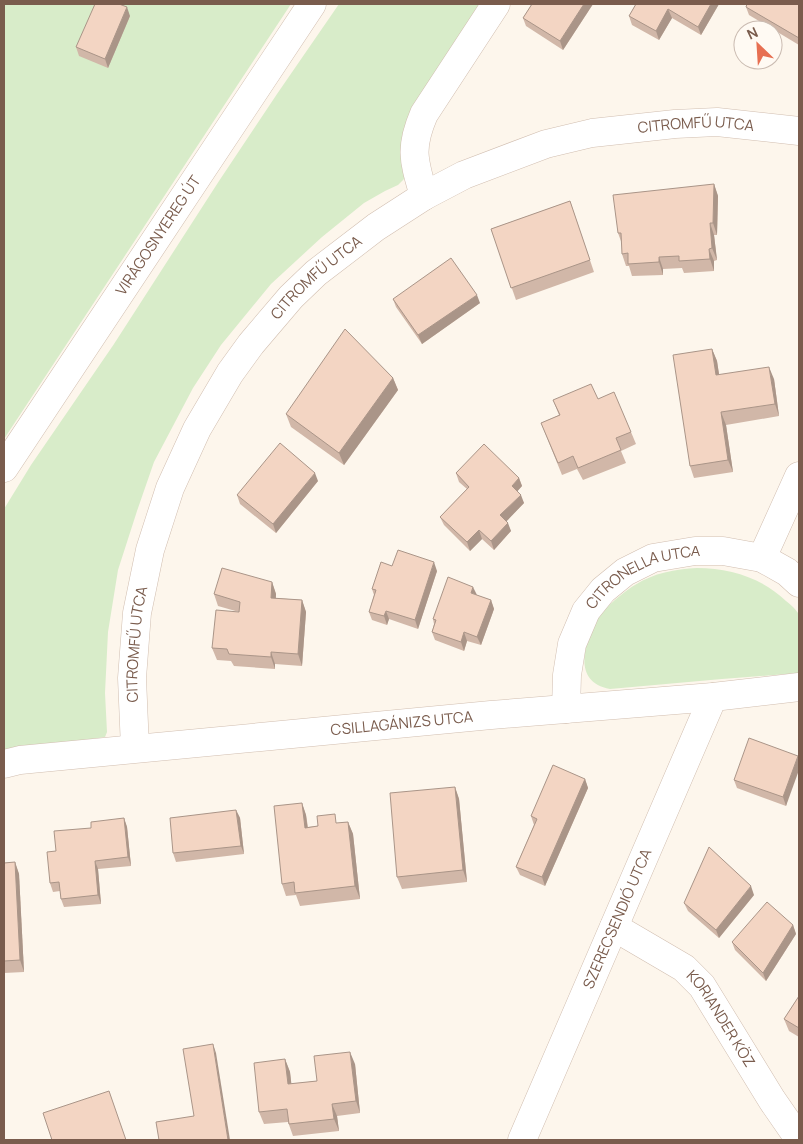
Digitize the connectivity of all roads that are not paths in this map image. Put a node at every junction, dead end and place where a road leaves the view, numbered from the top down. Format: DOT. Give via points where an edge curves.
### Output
graph roads {
  1 [pos="312,4"];
  2 [pos="496,4"];
  3 [pos="799,131"];
  4 [pos="424,196"];
  5 [pos="4,468"];
  6 [pos="799,476"];
  7 [pos="762,558"];
  8 [pos="799,584"];
  9 [pos="799,688"];
  10 [pos="713,698"];
  11 [pos="566,709"];
  12 [pos="135,748"];
  13 [pos="4,764"];
  14 [pos="614,927"];
  15 [pos="799,1139"];
  16 [pos="522,1140"];
  1 -- 5 [label="street, VIRÁGOSNYEREG ÚT"];
  2 -- 4 [label="street" via="424,114 417,130 415,162"];
  3 -- 4 [label="street, CITROMFŰ UTCA" via="717,122 592,133 500,160"];
  4 -- 12 [label="street, CITROMFŰ UTCA" via="349,246 291,297 230,373 196,429 170,488 150,550 137,613 132,678"];
  6 -- 7 [label="street"];
  7 -- 8 [label="street, CITRONELLA UTCA" via="787,572"];
  7 -- 11 [label="street, CITRONELLA UTCA" via="695,551 653,558 625,572 603,590 582,619 572,644"];
  9 -- 10 [label="street, CSILLAGÁNIZS UTCA"];
  10 -- 11 [label="street, CSILLAGÁNIZS UTCA"];
  10 -- 14 [label="street, SZERECSENDIÓ UTCA"];
  11 -- 12 [label="street, CSILLAGÁNIZS UTCA"];
  12 -- 13 [label="street, CSILLAGÁNIZS UTCA"];
  14 -- 15 [label="street, KORIANDER KÖZ" via="684,968 702,986"];
  14 -- 16 [label="street, SZERECSENDIÓ UTCA"];
}
